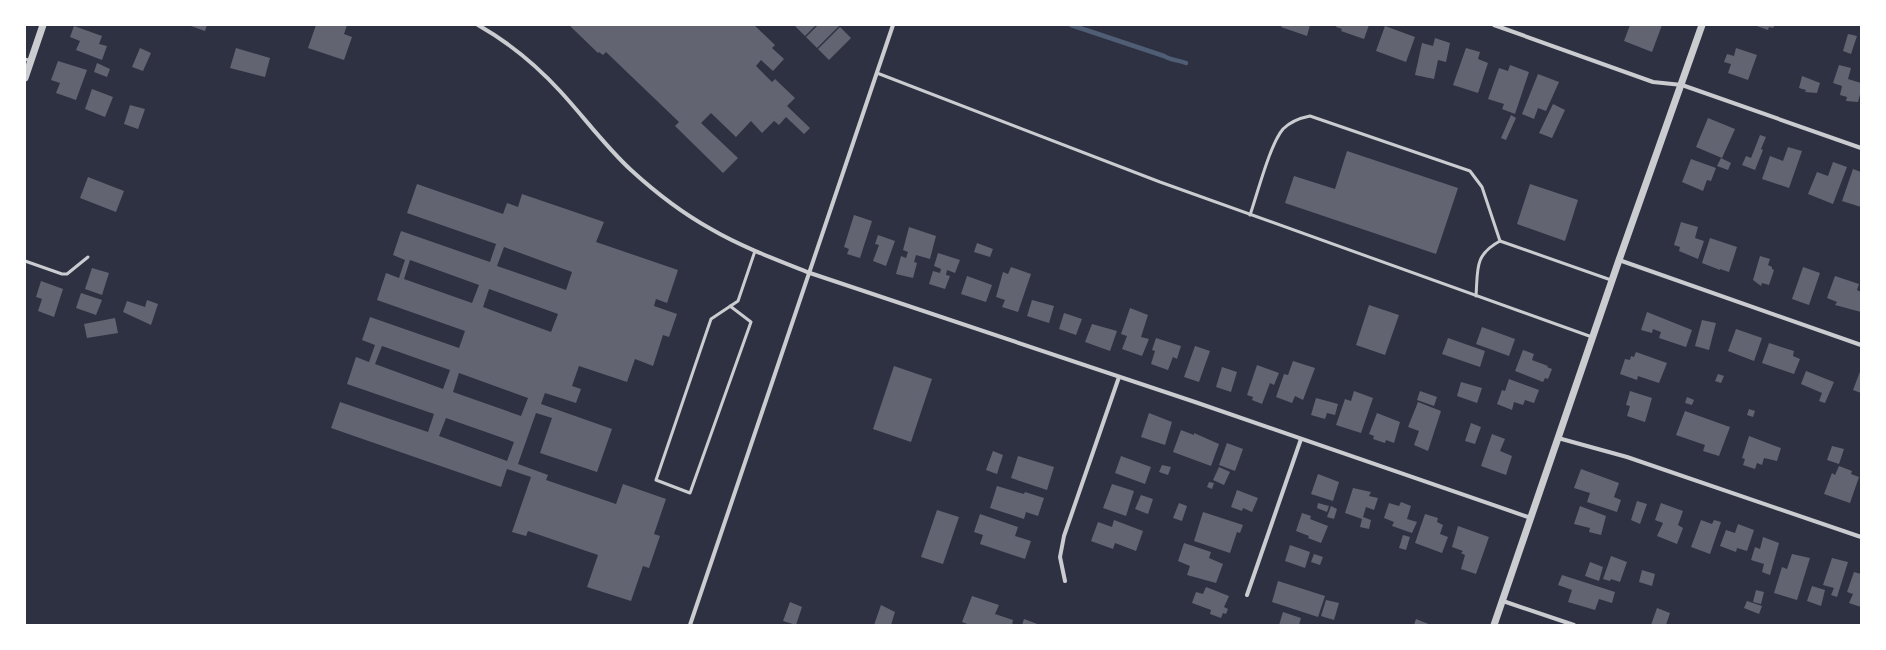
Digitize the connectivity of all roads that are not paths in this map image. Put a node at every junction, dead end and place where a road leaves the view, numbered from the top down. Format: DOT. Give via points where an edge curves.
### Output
graph roads {
  1 [pos="43,25"];
  2 [pos="478,25"];
  3 [pos="893,25"];
  4 [pos="1494,25"];
  5 [pos="1702,25"];
  6 [pos="28,60"];
  7 [pos="877,73"];
  8 [pos="25,78"];
  9 [pos="1682,85"];
  10 [pos="1861,148"];
  11 [pos="1250,215"];
  12 [pos="1500,241"];
  13 [pos="755,251"];
  14 [pos="88,256"];
  15 [pos="1619,260"];
  16 [pos="25,261"];
  17 [pos="810,273"];
  18 [pos="1612,280"];
  19 [pos="1476,296"];
  20 [pos="730,306"];
  21 [pos="1592,337"];
  22 [pos="1861,345"];
  23 [pos="1119,377"];
  24 [pos="1558,438"];
  25 [pos="1301,439"];
  26 [pos="1531,518"];
  27 [pos="1861,537"];
  28 [pos="1065,581"];
  29 [pos="1247,595"];
  30 [pos="1503,601"];
  31 [pos="690,625"];
  32 [pos="1494,625"];
  33 [pos="1574,625"];
  1 -- 6 [label="street"];
  2 -- 13 [label="street" via="532,64 559,90 615,154 674,206 711,229"];
  3 -- 7 [label="street"];
  4 -- 9 [label="street" via="1653,82"];
  5 -- 9 [label="street"];
  6 -- 8 [label="street"];
  7 -- 11 [label="lane"];
  7 -- 17 [label="street"];
  9 -- 10 [label="street"];
  9 -- 15 [label="street"];
  11 -- 12 [label="lane" via="1275,144 1283,129 1298,118 1310,116 1470,171 1482,187"];
  11 -- 19 [label="lane"];
  12 -- 18 [label="lane"];
  12 -- 19 [label="lane" via="1490,246 1481,258"];
  13 -- 17 [label="street"];
  13 -- 20 [label="lane" via="738,302"];
  14 -- 16 [label="lane" via="67,274"];
  15 -- 18 [label="street"];
  15 -- 22 [label="street"];
  17 -- 23 [label="street"];
  17 -- 31 [label="street"];
  18 -- 21 [label="street"];
  19 -- 21 [label="lane"];
  20 -- 20 [label="lane" via="711,319 656,480 690,493 750,322"];
  21 -- 24 [label="street"];
  23 -- 25 [label="street"];
  23 -- 28 [label="street" via="1064,536 1060,557"];
  24 -- 26 [label="street"];
  24 -- 27 [label="street" via="1627,457"];
  25 -- 26 [label="street"];
  25 -- 29 [label="street"];
  26 -- 30 [label="street"];
  30 -- 32 [label="street"];
  30 -- 33 [label="street"];
}
